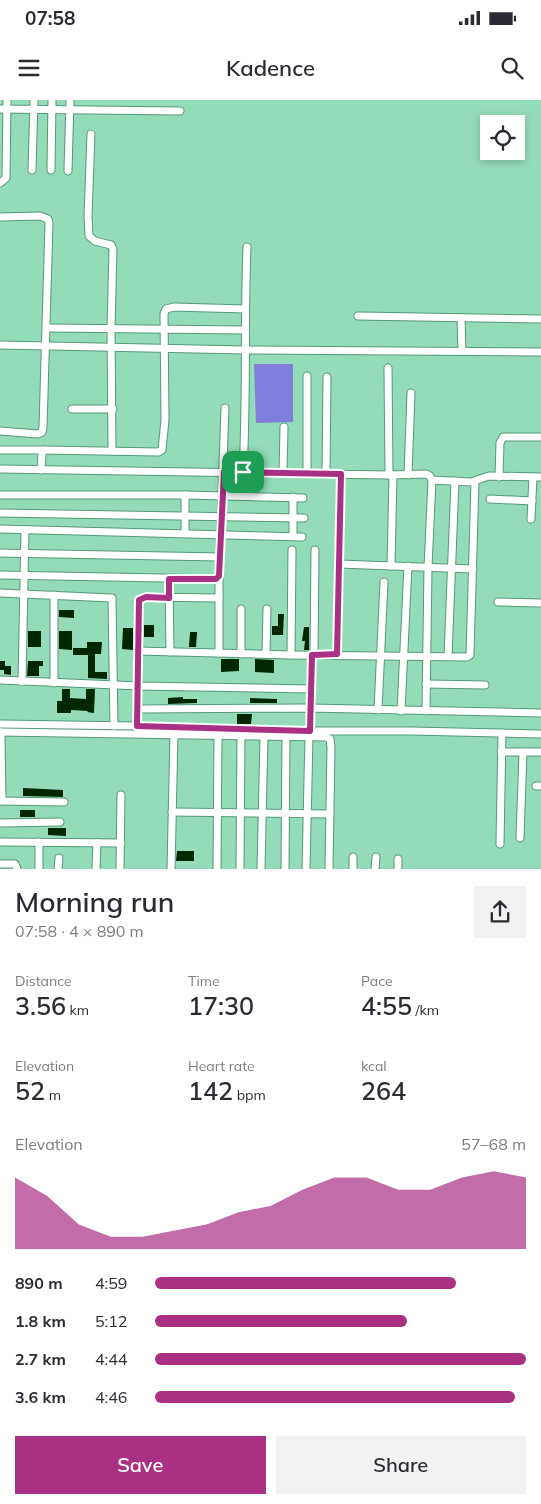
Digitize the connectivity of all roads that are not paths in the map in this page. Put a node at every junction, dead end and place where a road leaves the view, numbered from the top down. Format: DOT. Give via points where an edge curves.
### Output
graph roads {
  1 [pos="7,100"];
  2 [pos="34,100"];
  3 [pos="52,100"];
  4 [pos="70,100"];
  5 [pos="3,109"];
  6 [pos="34,110"];
  7 [pos="52,110"];
  8 [pos="70,110"];
  9 [pos="180,111"];
  10 [pos="91,134"];
  11 [pos="32,170"];
  12 [pos="51,170"];
  13 [pos="68,171"];
  14 [pos="0,183"];
  15 [pos="0,217"];
  16 [pos="247,247"];
  17 [pos="245,308"];
  18 [pos="358,316"];
  19 [pos="461,318"];
  20 [pos="541,319"];
  21 [pos="47,328"];
  22 [pos="111,328"];
  23 [pos="164,328"];
  24 [pos="245,330"];
  25 [pos="0,345"];
  26 [pos="46,346"];
  27 [pos="112,348"];
  28 [pos="165,349"];
  29 [pos="245,350"];
  30 [pos="462,351"];
  31 [pos="541,352"];
  32 [pos="388,368"];
  33 [pos="307,376"];
  34 [pos="327,377"];
  35 [pos="411,393"];
  36 [pos="225,408"];
  37 [pos="72,409"];
  38 [pos="113,409"];
  39 [pos="284,427"];
  40 [pos="0,431"];
  41 [pos="541,437"];
  42 [pos="0,450"];
  43 [pos="44,450"];
  44 [pos="112,451"];
  45 [pos="0,469"];
  46 [pos="41,470"];
  47 [pos="224,472"];
  48 [pos="243,472"];
  49 [pos="283,473"];
  50 [pos="307,473"];
  51 [pos="326,474"];
  52 [pos="341,474"];
  53 [pos="391,475"];
  54 [pos="408,475"];
  55 [pos="500,477"];
  56 [pos="533,477"];
  57 [pos="541,477"];
  58 [pos="432,480"];
  59 [pos="455,481"];
  60 [pos="475,481"];
  61 [pos="0,495"];
  62 [pos="185,495"];
  63 [pos="222,497"];
  64 [pos="293,498"];
  65 [pos="303,498"];
  66 [pos="490,499"];
  67 [pos="532,501"];
  68 [pos="0,513"];
  69 [pos="185,515"];
  70 [pos="222,516"];
  71 [pos="293,517"];
  72 [pos="304,518"];
  73 [pos="531,519"];
  74 [pos="0,529"];
  75 [pos="25,530"];
  76 [pos="185,533"];
  77 [pos="221,534"];
  78 [pos="293,536"];
  79 [pos="302,537"];
  80 [pos="292,550"];
  81 [pos="315,550"];
  82 [pos="0,553"];
  83 [pos="24,554"];
  84 [pos="220,557"];
  85 [pos="339,564"];
  86 [pos="390,566"];
  87 [pos="408,566"];
  88 [pos="428,567"];
  89 [pos="451,568"];
  90 [pos="473,569"];
  91 [pos="0,575"];
  92 [pos="24,576"];
  93 [pos="219,576"];
  94 [pos="169,579"];
  95 [pos="384,582"];
  96 [pos="0,593"];
  97 [pos="23,594"];
  98 [pos="54,596"];
  99 [pos="169,598"];
  100 [pos="219,598"];
  101 [pos="498,602"];
  102 [pos="541,603"];
  103 [pos="242,609"];
  104 [pos="267,609"];
  105 [pos="138,651"];
  106 [pos="170,652"];
  107 [pos="218,653"];
  108 [pos="241,654"];
  109 [pos="266,654"];
  110 [pos="337,654"];
  111 [pos="291,655"];
  112 [pos="313,655"];
  113 [pos="380,656"];
  114 [pos="404,656"];
  115 [pos="426,656"];
  116 [pos="448,656"];
  117 [pos="0,680"];
  118 [pos="22,682"];
  119 [pos="54,683"];
  120 [pos="113,684"];
  121 [pos="426,684"];
  122 [pos="485,685"];
  123 [pos="138,686"];
  124 [pos="310,689"];
  125 [pos="310,708"];
  126 [pos="138,709"];
  127 [pos="378,710"];
  128 [pos="401,711"];
  129 [pos="426,712"];
  130 [pos="541,713"];
  131 [pos="114,726"];
  132 [pos="137,726"];
  133 [pos="0,729"];
  134 [pos="502,733"];
  135 [pos="174,734"];
  136 [pos="218,734"];
  137 [pos="309,734"];
  138 [pos="541,734"];
  139 [pos="241,735"];
  140 [pos="264,735"];
  141 [pos="286,736"];
  142 [pos="501,752"];
  143 [pos="523,752"];
  144 [pos="541,752"];
  145 [pos="121,795"];
  146 [pos="1,801"];
  147 [pos="64,802"];
  148 [pos="172,812"];
  149 [pos="217,813"];
  150 [pos="240,813"];
  151 [pos="262,814"];
  152 [pos="285,814"];
  153 [pos="308,814"];
  154 [pos="330,814"];
  155 [pos="60,822"];
  156 [pos="0,823"];
  157 [pos="520,838"];
  158 [pos="0,842"];
  159 [pos="39,842"];
  160 [pos="96,842"];
  161 [pos="121,843"];
  162 [pos="500,844"];
  163 [pos="353,857"];
  164 [pos="58,858"];
  165 [pos="376,858"];
  166 [pos="398,859"];
  167 [pos="0,864"];
  168 [pos="17,869"];
  169 [pos="39,869"];
  170 [pos="58,869"];
  171 [pos="96,869"];
  172 [pos="120,869"];
  173 [pos="171,869"];
  174 [pos="217,869"];
  175 [pos="240,869"];
  176 [pos="261,869"];
  177 [pos="284,869"];
  178 [pos="306,869"];
  179 [pos="330,869"];
  180 [pos="353,869"];
  181 [pos="376,869"];
  182 [pos="398,869"];
  1 -- 5 [label="street"];
  2 -- 6 [label="street"];
  3 -- 7 [label="street"];
  4 -- 8 [label="street"];
  5 -- 6 [label="street"];
  5 -- 14 [label="street" via="6,178"];
  6 -- 7 [label="street"];
  6 -- 11 [label="street"];
  7 -- 8 [label="street"];
  7 -- 12 [label="street"];
  8 -- 9 [label="street"];
  8 -- 13 [label="street"];
  10 -- 22 [label="street" via="89,233 91,239 108,244 113,250"];
  15 -- 21 [label="street" via="40,216 50,223"];
  16 -- 17 [label="street"];
  17 -- 23 [label="street" via="169,307 164,314"];
  17 -- 24 [label="street"];
  18 -- 19 [label="street"];
  19 -- 20 [label="street"];
  19 -- 30 [label="street"];
  21 -- 22 [label="street"];
  21 -- 26 [label="street"];
  22 -- 23 [label="street"];
  22 -- 27 [label="street"];
  23 -- 24 [label="street"];
  23 -- 28 [label="street"];
  24 -- 29 [label="street"];
  25 -- 26 [label="street"];
  26 -- 27 [label="street"];
  26 -- 40 [label="street" via="42,432"];
  27 -- 28 [label="street"];
  27 -- 38 [label="street"];
  28 -- 29 [label="street"];
  28 -- 44 [label="street" via="162,450"];
  29 -- 30 [label="street"];
  29 -- 48 [label="street"];
  30 -- 31 [label="street"];
  32 -- 53 [label="street"];
  33 -- 50 [label="street"];
  34 -- 51 [label="street"];
  35 -- 54 [label="street"];
  36 -- 47 [label="street"];
  37 -- 38 [label="street"];
  38 -- 44 [label="street"];
  39 -- 49 [label="street"];
  41 -- 55 [label="street" via="503,437 500,443"];
  42 -- 43 [label="street"];
  43 -- 44 [label="street"];
  43 -- 46 [label="street"];
  45 -- 46 [label="street"];
  46 -- 47 [label="street"];
  47 -- 48 [label="street"];
  47 -- 63 [label="street"];
  48 -- 49 [label="street"];
  49 -- 50 [label="street"];
  50 -- 51 [label="street"];
  51 -- 52 [label="street"];
  52 -- 53 [label="street"];
  52 -- 85 [label="street"];
  53 -- 54 [label="street"];
  53 -- 86 [label="street"];
  54 -- 58 [label="street" via="426,474"];
  55 -- 56 [label="street"];
  55 -- 60 [label="street" via="484,477"];
  56 -- 57 [label="street"];
  56 -- 67 [label="street"];
  58 -- 59 [label="street"];
  58 -- 88 [label="street"];
  59 -- 60 [label="street"];
  59 -- 89 [label="street"];
  60 -- 90 [label="street"];
  61 -- 62 [label="street"];
  62 -- 63 [label="street"];
  62 -- 69 [label="street"];
  63 -- 64 [label="street"];
  63 -- 70 [label="street"];
  64 -- 65 [label="street"];
  64 -- 71 [label="street"];
  66 -- 67 [label="street"];
  67 -- 73 [label="street"];
  68 -- 69 [label="street"];
  69 -- 70 [label="street"];
  69 -- 76 [label="street"];
  70 -- 71 [label="street"];
  70 -- 77 [label="street"];
  71 -- 72 [label="street"];
  71 -- 78 [label="street"];
  74 -- 75 [label="street"];
  75 -- 76 [label="street"];
  75 -- 83 [label="street"];
  76 -- 77 [label="street"];
  77 -- 78 [label="street"];
  77 -- 84 [label="street"];
  78 -- 79 [label="street"];
  80 -- 111 [label="street"];
  81 -- 112 [label="street"];
  82 -- 83 [label="street"];
  83 -- 84 [label="street"];
  83 -- 92 [label="street"];
  84 -- 93 [label="street"];
  85 -- 86 [label="street"];
  85 -- 110 [label="street"];
  86 -- 87 [label="street"];
  87 -- 88 [label="street"];
  87 -- 114 [label="street"];
  88 -- 89 [label="street"];
  88 -- 115 [label="street"];
  89 -- 90 [label="street"];
  89 -- 116 [label="street"];
  90 -- 116 [label="street" via="472,652 467,657"];
  91 -- 92 [label="street"];
  92 -- 94 [label="street"];
  92 -- 97 [label="street"];
  93 -- 94 [label="street" via="216,579"];
  93 -- 100 [label="street"];
  94 -- 99 [label="street"];
  95 -- 113 [label="street"];
  96 -- 97 [label="street"];
  97 -- 98 [label="street"];
  97 -- 118 [label="street"];
  98 -- 119 [label="street"];
  98 -- 120 [label="street" via="112,598"];
  99 -- 100 [label="street"];
  99 -- 105 [label="street" via="146,597 139,600"];
  99 -- 106 [label="street"];
  100 -- 107 [label="street"];
  101 -- 102 [label="street"];
  103 -- 108 [label="street"];
  104 -- 109 [label="street"];
  105 -- 106 [label="street"];
  105 -- 123 [label="street"];
  106 -- 107 [label="street"];
  107 -- 108 [label="street"];
  108 -- 109 [label="street"];
  109 -- 111 [label="street"];
  110 -- 112 [label="street"];
  110 -- 113 [label="street"];
  111 -- 112 [label="street"];
  112 -- 124 [label="street"];
  113 -- 114 [label="street"];
  113 -- 127 [label="street"];
  114 -- 115 [label="street"];
  114 -- 128 [label="street"];
  115 -- 116 [label="street"];
  115 -- 121 [label="street"];
  117 -- 118 [label="street"];
  118 -- 119 [label="street"];
  119 -- 120 [label="street"];
  120 -- 123 [label="street"];
  120 -- 131 [label="street"];
  121 -- 122 [label="street"];
  121 -- 129 [label="street"];
  123 -- 124 [label="street"];
  123 -- 126 [label="street"];
  124 -- 125 [label="street"];
  125 -- 126 [label="street"];
  125 -- 127 [label="street"];
  125 -- 137 [label="street"];
  126 -- 132 [label="street"];
  127 -- 128 [label="street"];
  128 -- 129 [label="street"];
  129 -- 130 [label="street"];
  131 -- 132 [label="street"];
  131 -- 133 [label="street"];
  132 -- 137 [label="street"];
  133 -- 135 [label="street"];
  133 -- 146 [label="street"];
  134 -- 137 [label="street"];
  134 -- 138 [label="street"];
  134 -- 142 [label="street"];
  135 -- 136 [label="street"];
  135 -- 148 [label="street"];
  136 -- 139 [label="street"];
  136 -- 149 [label="street"];
  137 -- 141 [label="street"];
  137 -- 153 [label="street"];
  137 -- 154 [label="street" via="330,739"];
  139 -- 140 [label="street"];
  139 -- 150 [label="street"];
  140 -- 141 [label="street"];
  140 -- 151 [label="street"];
  141 -- 152 [label="street"];
  142 -- 143 [label="street"];
  142 -- 162 [label="street"];
  143 -- 144 [label="street"];
  143 -- 157 [label="street"];
  145 -- 161 [label="street"];
  146 -- 147 [label="street"];
  148 -- 149 [label="street"];
  148 -- 173 [label="street"];
  149 -- 150 [label="street"];
  149 -- 174 [label="street"];
  150 -- 151 [label="street"];
  150 -- 175 [label="street"];
  151 -- 152 [label="street"];
  151 -- 176 [label="street"];
  152 -- 153 [label="street"];
  152 -- 177 [label="street"];
  153 -- 154 [label="street"];
  153 -- 178 [label="street"];
  154 -- 179 [label="street"];
  155 -- 156 [label="street"];
  158 -- 159 [label="street"];
  159 -- 160 [label="street"];
  159 -- 169 [label="street"];
  160 -- 161 [label="street"];
  160 -- 171 [label="street"];
  161 -- 172 [label="street"];
  163 -- 180 [label="street"];
  164 -- 170 [label="street"];
  165 -- 181 [label="street"];
  166 -- 182 [label="street"];
  167 -- 168 [label="street" via="15,864"];
}
